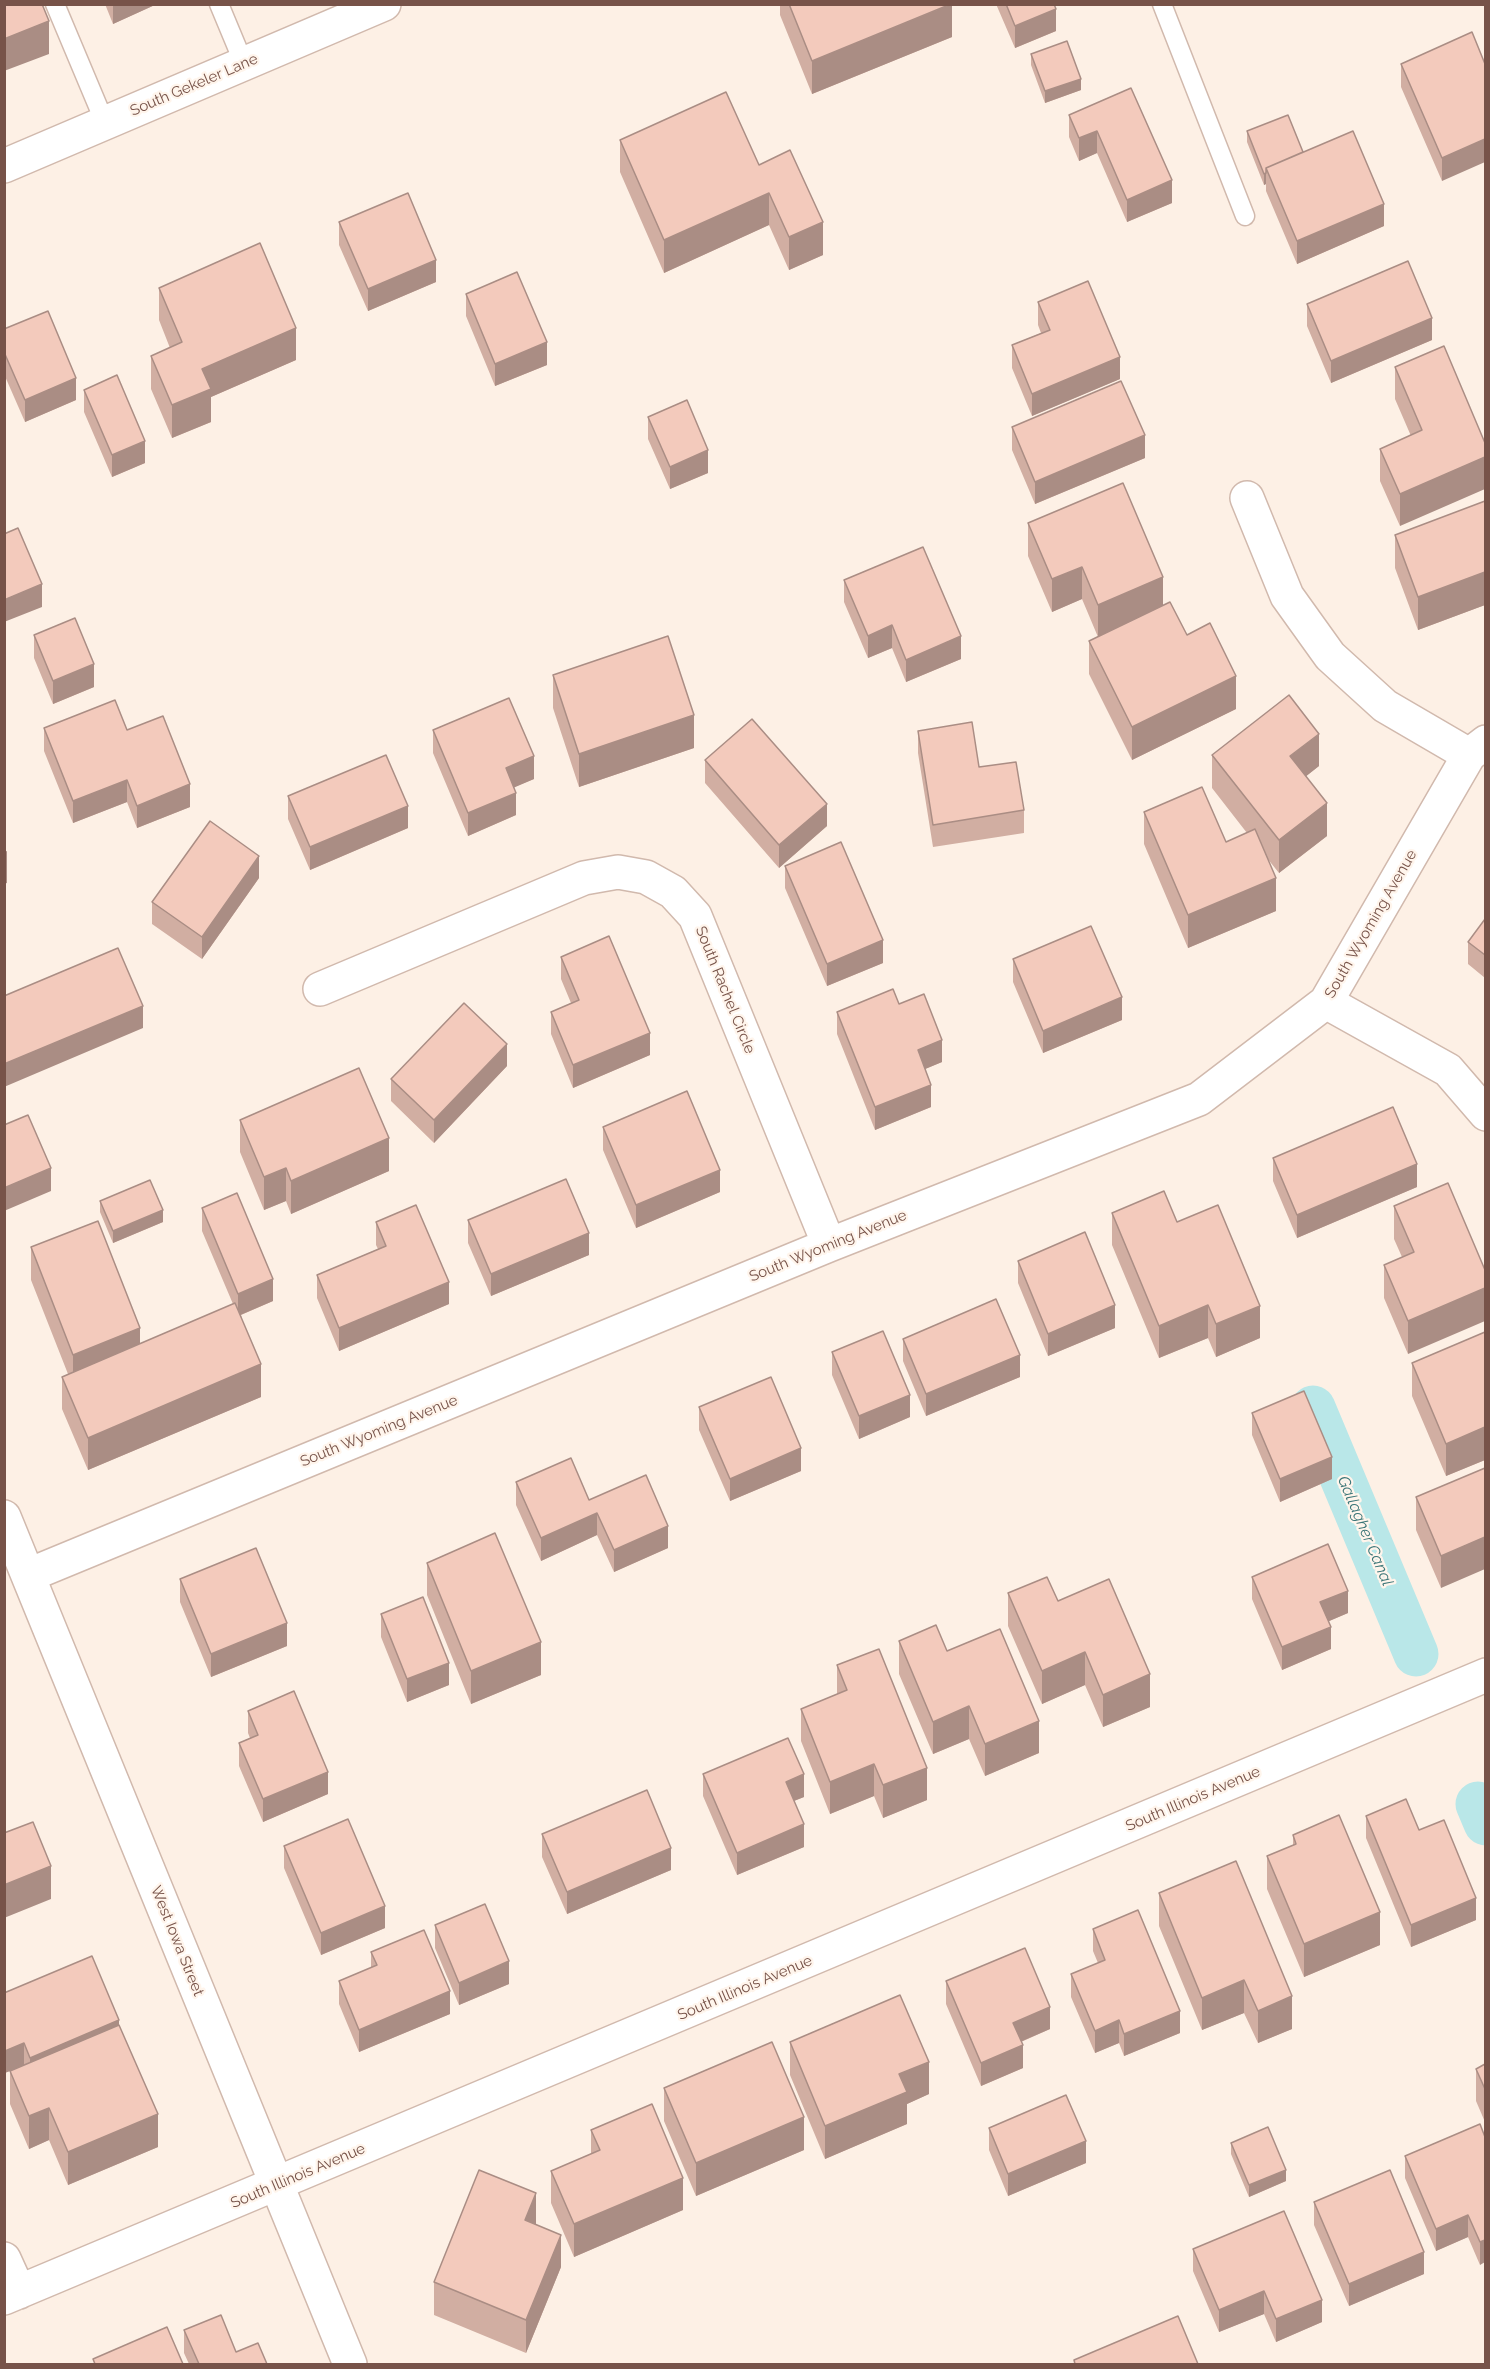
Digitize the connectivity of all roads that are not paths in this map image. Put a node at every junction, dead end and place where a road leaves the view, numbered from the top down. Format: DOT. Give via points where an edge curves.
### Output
graph roads {
  1 [pos="56,4"];
  2 [pos="219,4"];
  3 [pos="384,4"];
  4 [pos="1162,4"];
  5 [pos="244,64"];
  6 [pos="105,123"];
  7 [pos="4,166"];
  8 [pos="1245,216"];
  9 [pos="1247,498"];
  10 [pos="1477,748"];
  11 [pos="320,989"];
  12 [pos="1326,1002"];
  13 [pos="1485,1114"];
  14 [pos="829,1245"];
  15 [pos="4,1517"];
  16 [pos="28,1575"];
  17 [pos="1485,1675"];
  18 [pos="277,2186"];
  19 [pos="4,2259"];
  20 [pos="12,2295"];
  21 [pos="350,2364"];
  1 -- 6 [label="lane"];
  2 -- 5 [label="lane"];
  3 -- 5 [label="street, South Gekeler Lane"];
  4 -- 8 [label="lane"];
  5 -- 6 [label="street, South Gekeler Lane"];
  6 -- 7 [label="street, South Gekeler Lane"];
  9 -- 10 [label="street" via="1287,596 1330,656 1385,706"];
  10 -- 12 [label="street, South Wyoming Avenue"];
  11 -- 14 [label="street, South Rachel Circle" via="584,878 618,872 646,877 673,892 695,916"];
  12 -- 13 [label="street" via="1448,1070"];
  12 -- 14 [label="street, South Wyoming Avenue" via="1199,1099"];
  14 -- 16 [label="street, South Wyoming Avenue"];
  15 -- 16 [label="street, West Iowa Street"];
  16 -- 18 [label="street, West Iowa Street"];
  17 -- 18 [label="street, South Illinois Avenue"];
  18 -- 20 [label="street, South Illinois Avenue"];
  18 -- 21 [label="street, West Iowa Street"];
  19 -- 20 [label="street"];
}
